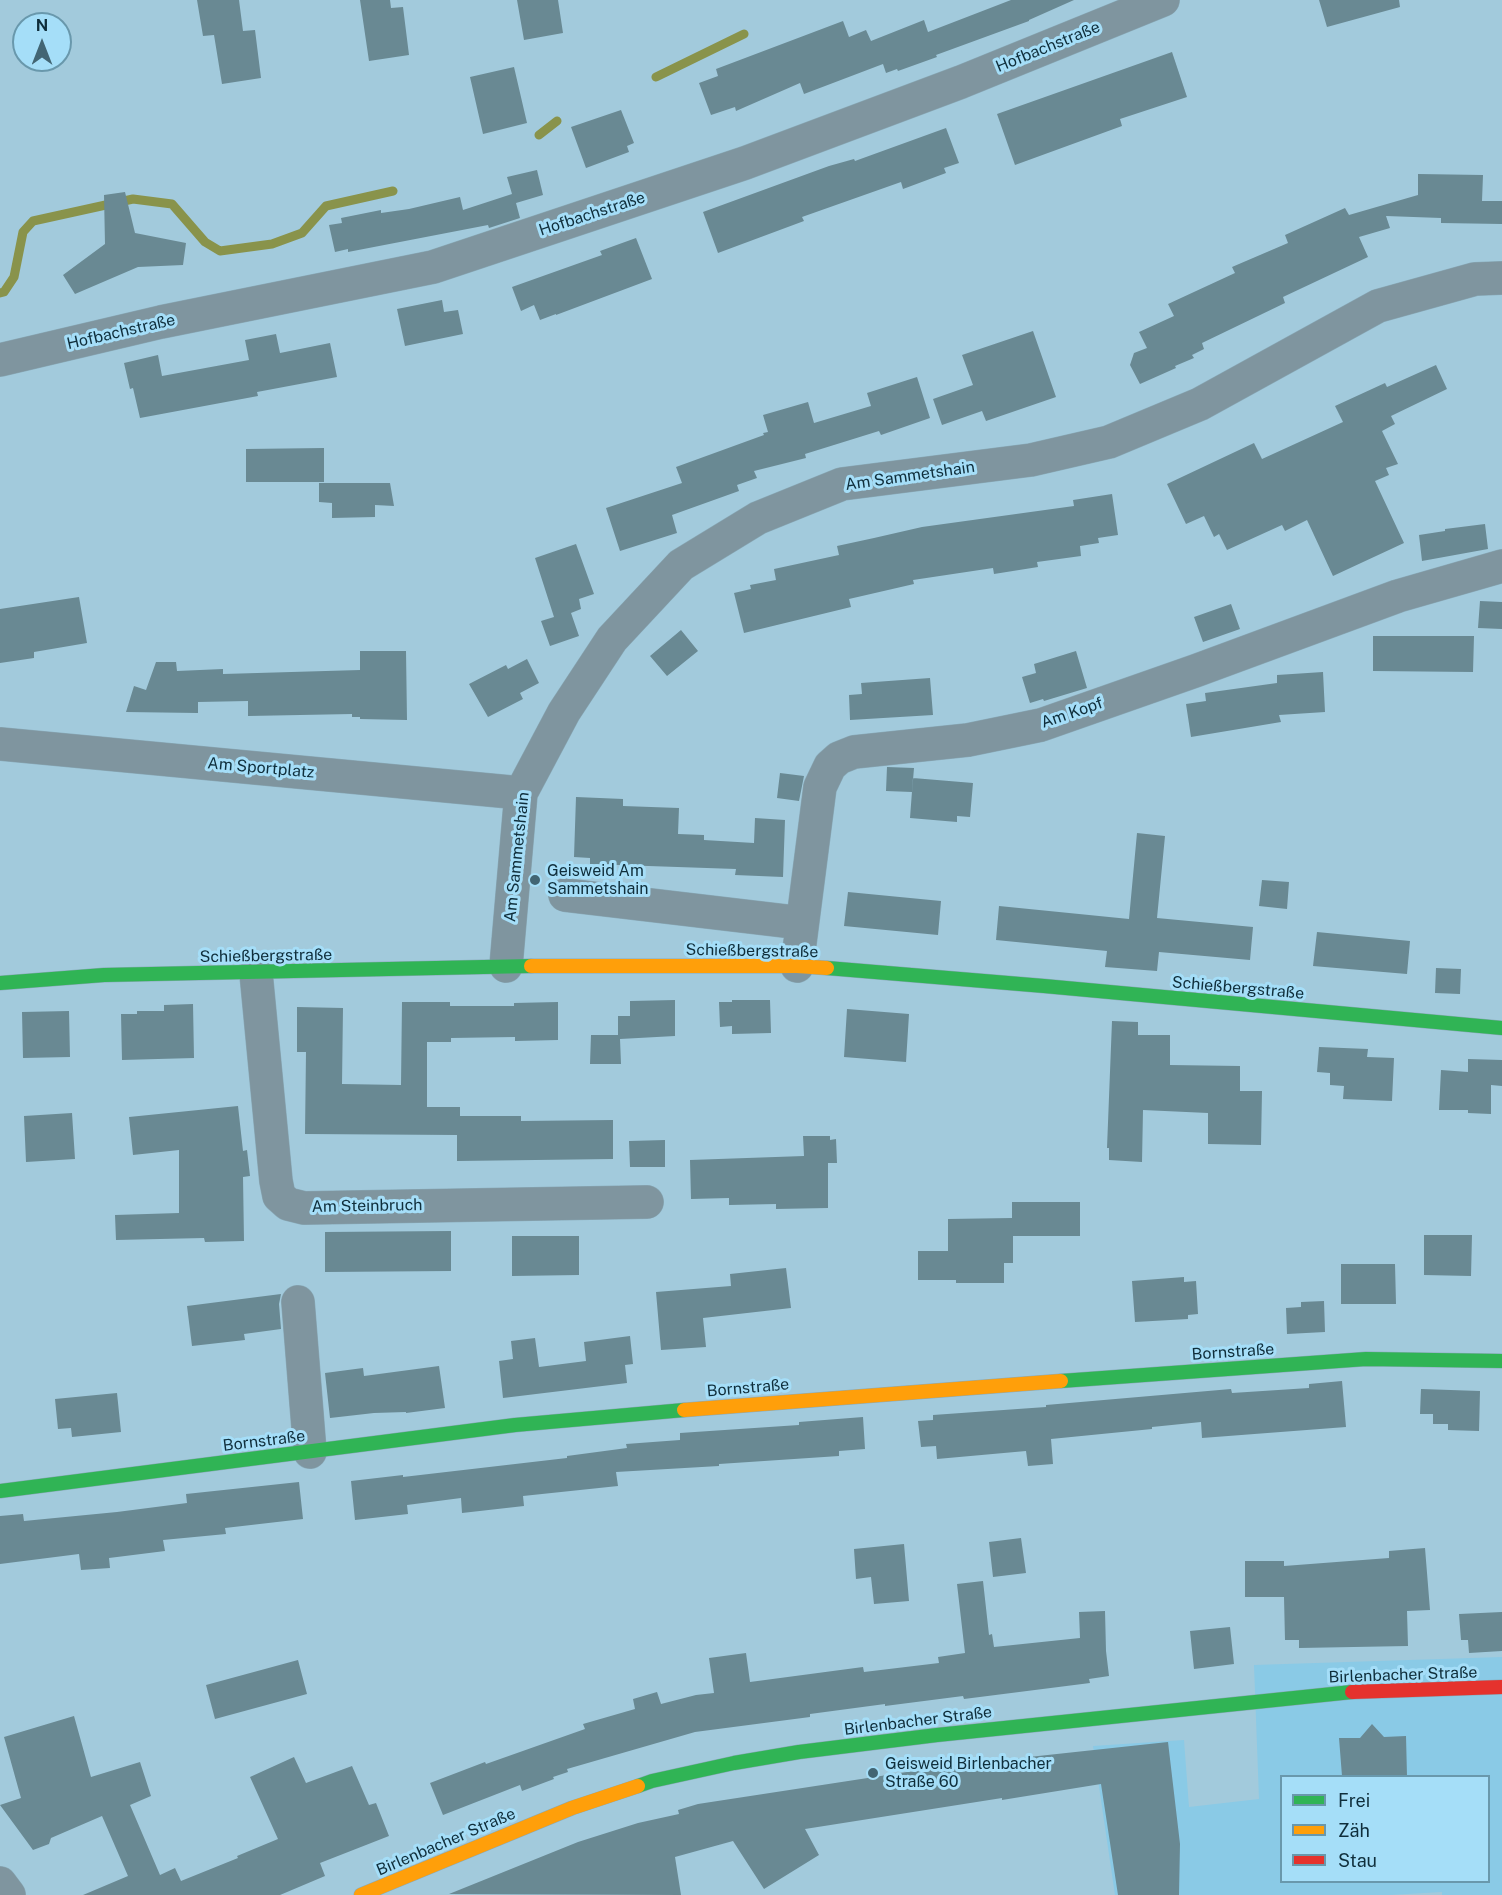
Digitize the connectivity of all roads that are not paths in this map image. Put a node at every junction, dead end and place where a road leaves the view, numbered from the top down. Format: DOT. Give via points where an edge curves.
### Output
graph roads {
  1 [pos="1163,0"];
  2 [pos="1502,278"];
  3 [pos="0,360"];
  4 [pos="1502,566"];
  5 [pos="0,744"];
  6 [pos="521,793"];
  7 [pos="565,895"];
  8 [pos="802,923"];
  9 [pos="506,966"];
  10 [pos="797,966"];
  11 [pos="256,973"];
  12 [pos="0,983"];
  13 [pos="1502,1028"];
  14 [pos="647,1202"];
  15 [pos="298,1302"];
  16 [pos="1502,1361"];
  17 [pos="310,1452"];
  18 [pos="0,1491"];
  19 [pos="1502,1688"];
  20 [pos="0,1883"];
  21 [pos="9,1895"];
  22 [pos="361,1895"];
  1 -- 3 [label="street, Hofbachstraße" via="961,82 745,163 433,267 161,322"];
  2 -- 6 [label="street, Am Sammetshain" via="1475,279 1378,306 1200,404 1109,442 1031,460 842,484 758,519 681,565 612,639 564,712"];
  4 -- 8 [label="street, Am Kopf" via="1398,596 1041,725 969,740 854,752 839,758 830,766 820,787"];
  5 -- 6 [label="street, Am Sportplatz"];
  6 -- 9 [label="street, Am Sammetshain"];
  7 -- 8 [label="street"];
  8 -- 10 [label="street, Am Kopf"];
  9 -- 10 [label="street, Schießbergstraße"];
  9 -- 11 [label="street, Schießbergstraße"];
  10 -- 13 [label="street, Schießbergstraße"];
  11 -- 12 [label="street, Schießbergstraße" via="104,975"];
  11 -- 14 [label="street, Am Steinbruch" via="276,1181 279,1196 288,1204 304,1208"];
  15 -- 17 [label="street"];
  16 -- 17 [label="street, Bornstraße" via="1366,1359 754,1404 515,1425"];
  17 -- 18 [label="street, Bornstraße"];
  19 -- 22 [label="street, Birlenbacher Straße" via="1358,1691 937,1735 734,1762 652,1781 572,1808"];
  20 -- 21 [label="street"];
}
